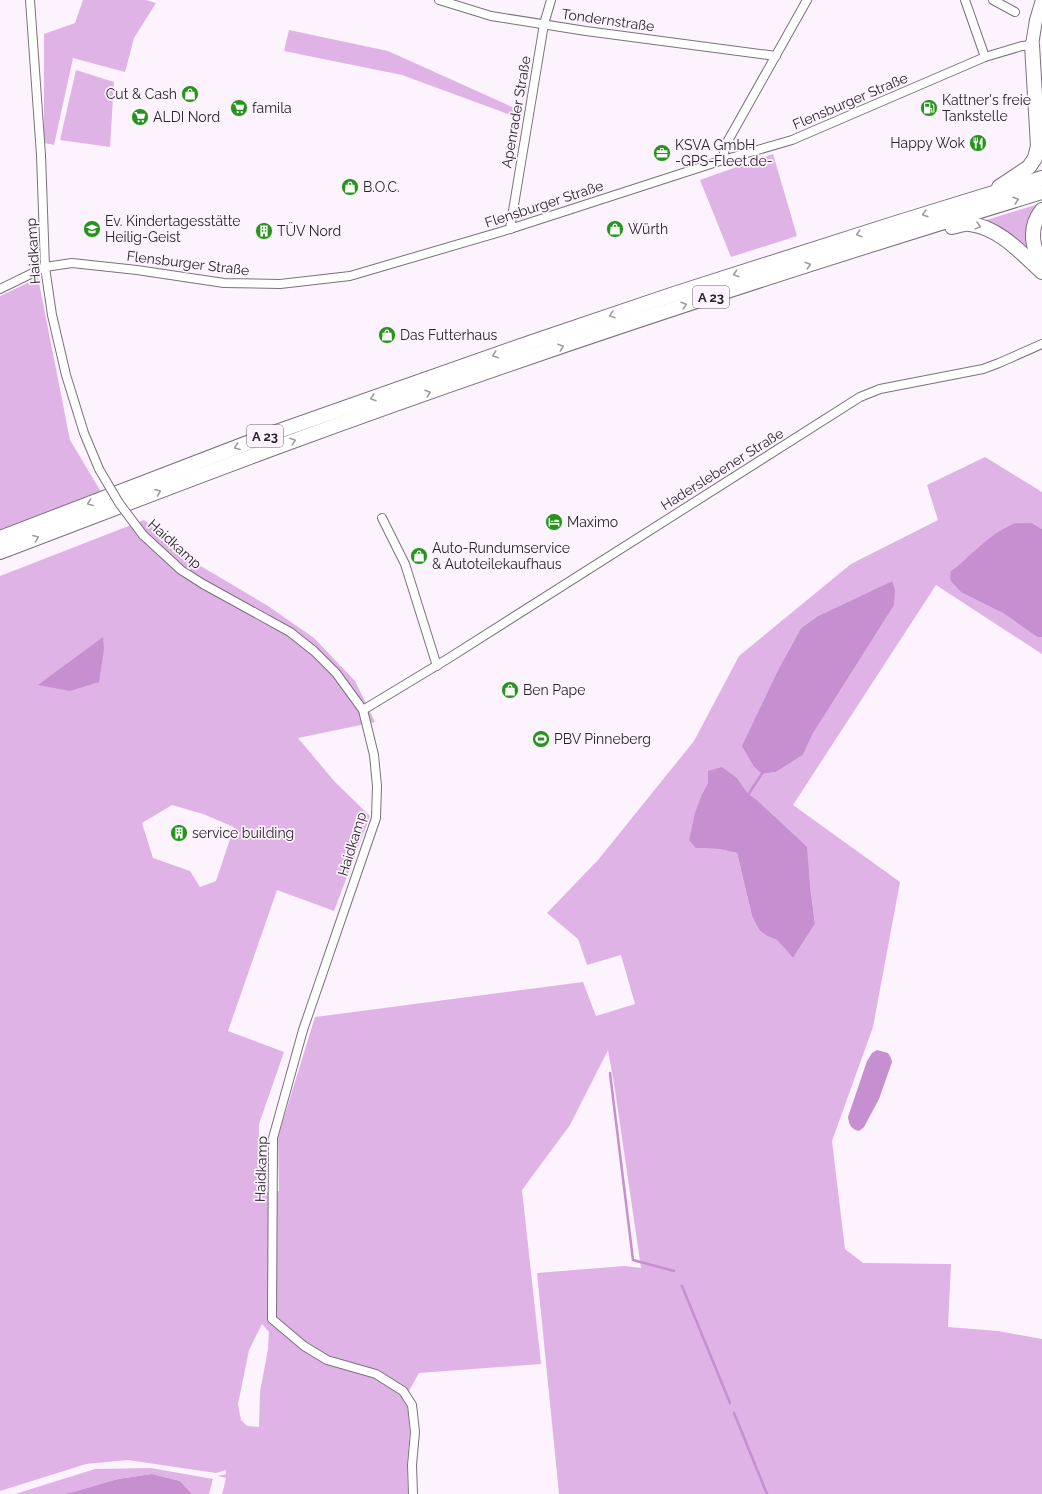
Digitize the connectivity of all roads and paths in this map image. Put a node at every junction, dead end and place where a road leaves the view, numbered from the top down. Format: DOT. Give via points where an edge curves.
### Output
graph roads {
  1 [pos="30,0"];
  2 [pos="438,0"];
  3 [pos="551,0"];
  4 [pos="807,0"];
  5 [pos="965,0"];
  6 [pos="993,0"];
  7 [pos="1042,0"];
  8 [pos="1015,12"];
  9 [pos="544,24"];
  10 [pos="1032,45"];
  11 [pos="776,56"];
  12 [pos="985,57"];
  13 [pos="1036,84"];
  14 [pos="1042,100"];
  15 [pos="723,160"];
  16 [pos="1042,178"];
  17 [pos="1042,192"];
  18 [pos="989,194"];
  19 [pos="1042,210"];
  20 [pos="510,229"];
  21 [pos="898,236"];
  22 [pos="1042,266"];
  23 [pos="45,268"];
  24 [pos="1042,272"];
  25 [pos="0,289"];
  26 [pos="1042,344"];
  27 [pos="382,518"];
  28 [pos="0,538"];
  29 [pos="0,552"];
  30 [pos="437,666"];
  31 [pos="363,710"];
  32 [pos="413,1494"];
  1 -- 23 [label="street, Haidkamp" via="41,155"];
  2 -- 9 [label="street, Tondernstraße" via="491,16"];
  3 -- 9 [label="street, Apenrader Straße"];
  4 -- 11 [label="street"];
  5 -- 12 [label="street"];
  6 -- 8 [label="street"];
  7 -- 10 [label="main road"];
  9 -- 11 [label="street, Tondernstraße"];
  9 -- 20 [label="street, Apenrader Straße"];
  10 -- 12 [label="street, Flensburger Straße"];
  10 -- 13 [label="highway"];
  11 -- 15 [label="street" via="725,146"];
  12 -- 15 [label="street, Flensburger Straße" via="792,140"];
  13 -- 14 [label="highway"];
  13 -- 18 [label="highway" via="1038,146 1035,158 1029,167"];
  15 -- 20 [label="street, Flensburger Straße"];
  16 -- 18 [label="highway, A 23"];
  21 -- 17 [label="highway, A 23, one-way"];
  18 -- 28 [label="highway, A 23, one-way" via="674,294 524,345 276,432"];
  19 -- 22 [label="highway" via="1035,219 1032,235"];
  20 -- 23 [label="street, Flensburger Straße" via="350,276 288,283 224,283 137,270 72,264"];
  21 -- 24 [label="highway, one-way" via="968,224 980,226 1008,241"];
  29 -- 21 [label="highway, A 23, one-way" via="285,444 442,388"];
  23 -- 25 [label="street, Flensburger Straße"];
  23 -- 31 [label="street, Haidkamp, bridge" via="52,315 66,375 84,433 99,469 126,514 181,570 290,632 308,646 336,672"];
  26 -- 30 [label="street, Haderslebener Straße" via="983,369 880,389 860,397"];
  27 -- 30 [label="street" via="405,564"];
  30 -- 31 [label="street, Haderslebener Straße"];
  31 -- 32 [label="street, Haidkamp" via="374,755 377,786 376,818 303,1030 273,1138 272,1319 304,1346 327,1360 376,1374 403,1391 412,1405 415,1432"];
}
